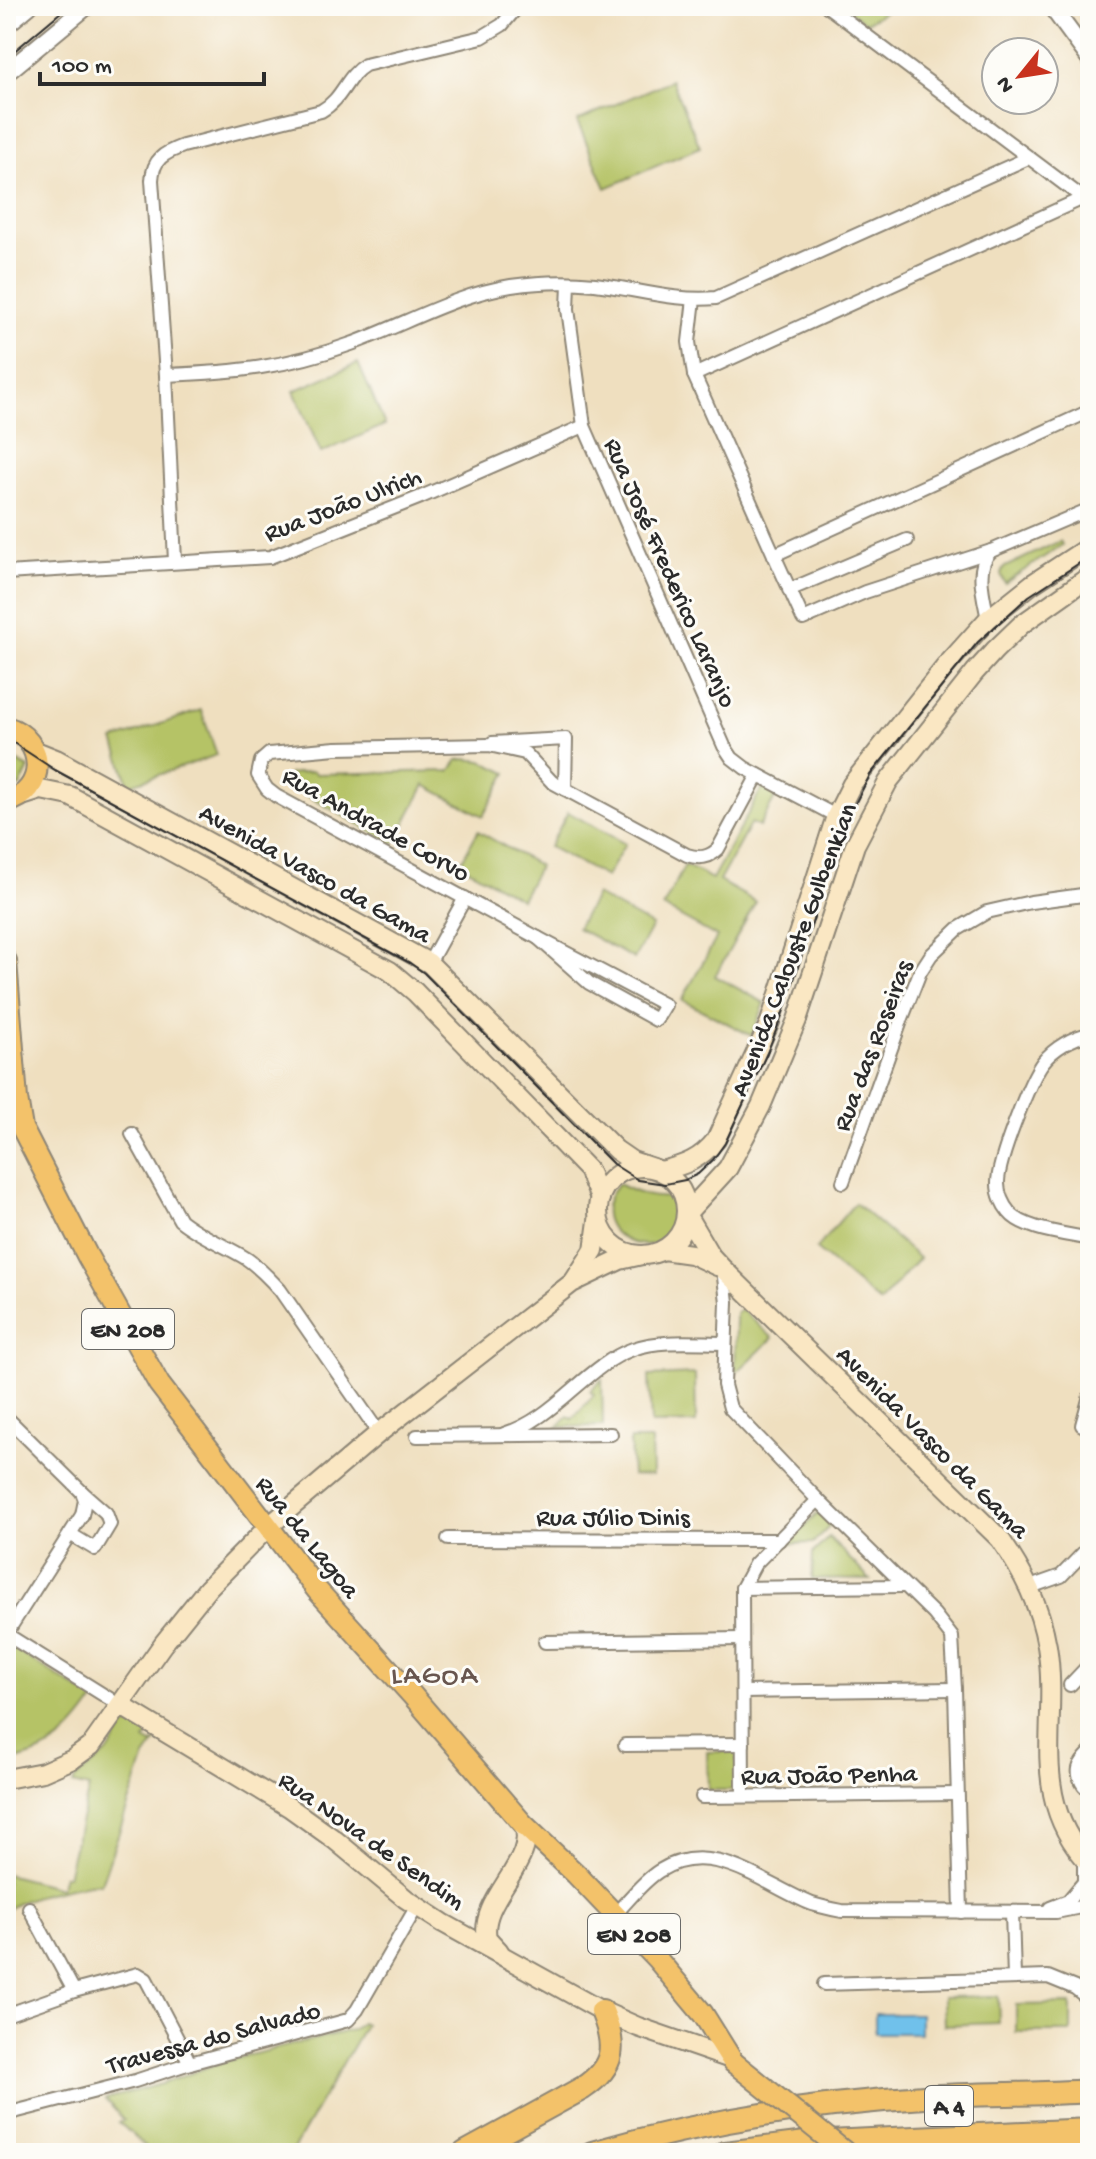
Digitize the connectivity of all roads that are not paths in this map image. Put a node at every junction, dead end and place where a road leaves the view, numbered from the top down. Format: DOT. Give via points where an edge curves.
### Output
graph roads {
  1 [pos="29,6"];
  2 [pos="87,6"];
  3 [pos="518,6"];
  4 [pos="827,6"];
  5 [pos="1051,6"];
  6 [pos="6,25"];
  7 [pos="1090,59"];
  8 [pos="6,73"];
  9 [pos="1028,158"];
  10 [pos="1088,199"];
  11 [pos="569,283"];
  12 [pos="694,299"];
  13 [pos="166,375"];
  14 [pos="694,375"];
  15 [pos="1090,411"];
  16 [pos="584,426"];
  17 [pos="1090,509"];
  18 [pos="907,540"];
  19 [pos="1090,546"];
  20 [pos="991,551"];
  21 [pos="774,555"];
  22 [pos="175,561"];
  23 [pos="6,573"];
  24 [pos="1090,576"];
  25 [pos="789,590"];
  26 [pos="988,619"];
  27 [pos="1004,641"];
  28 [pos="7,726"];
  29 [pos="489,745"];
  30 [pos="36,751"];
  31 [pos="758,775"];
  32 [pos="565,789"];
  33 [pos="10,803"];
  34 [pos="836,816"];
  35 [pos="1090,894"];
  36 [pos="465,898"];
  37 [pos="538,938"];
  38 [pos="6,961"];
  39 [pos="429,963"];
  40 [pos="1090,1034"];
  41 [pos="11,1083"];
  42 [pos="12,1116"];
  43 [pos="132,1134"];
  44 [pos="657,1170"];
  45 [pos="843,1182"];
  46 [pos="599,1208"];
  47 [pos="686,1214"];
  48 [pos="1090,1239"];
  49 [pos="663,1250"];
  50 [pos="642,1255"];
  51 [pos="723,1269"];
  52 [pos="572,1283"];
  53 [pos="725,1343"];
  54 [pos="1090,1396"];
  55 [pos="6,1417"];
  56 [pos="1082,1425"];
  57 [pos="379,1433"];
  58 [pos="504,1434"];
  59 [pos="611,1434"];
  60 [pos="417,1436"];
  61 [pos="82,1492"];
  62 [pos="818,1500"];
  63 [pos="268,1527"];
  64 [pos="70,1534"];
  65 [pos="448,1539"];
  66 [pos="779,1540"];
  67 [pos="1090,1546"];
  68 [pos="905,1586"];
  69 [pos="1030,1587"];
  70 [pos="742,1588"];
  71 [pos="6,1634"];
  72 [pos="741,1639"];
  73 [pos="545,1642"];
  74 [pos="1090,1664"];
  75 [pos="1070,1685"];
  76 [pos="955,1689"];
  77 [pos="743,1692"];
  78 [pos="115,1702"];
  79 [pos="743,1744"];
  80 [pos="625,1745"];
  81 [pos="1090,1753"];
  82 [pos="6,1779"];
  83 [pos="1090,1784"];
  84 [pos="957,1794"];
  85 [pos="743,1796"];
  86 [pos="702,1797"];
  87 [pos="523,1824"];
  88 [pos="551,1852"];
  89 [pos="1087,1860"];
  90 [pos="516,1865"];
  91 [pos="1090,1902"];
  92 [pos="417,1906"];
  93 [pos="29,1908"];
  94 [pos="1040,1911"];
  95 [pos="961,1912"];
  96 [pos="1012,1912"];
  97 [pos="488,1914"];
  98 [pos="615,1914"];
  99 [pos="443,1923"];
  100 [pos="514,1962"];
  101 [pos="1014,1978"];
  102 [pos="824,1984"];
  103 [pos="74,1991"];
  104 [pos="1090,2000"];
  105 [pos="602,2011"];
  106 [pos="6,2015"];
  107 [pos="710,2026"];
  108 [pos="689,2043"];
  109 [pos="731,2060"];
  110 [pos="190,2063"];
  111 [pos="1090,2091"];
  112 [pos="1090,2105"];
  113 [pos="809,2110"];
  114 [pos="6,2114"];
  115 [pos="1090,2130"];
  116 [pos="874,2140"];
  117 [pos="1090,2150"];
  118 [pos="465,2153"];
  119 [pos="592,2153"];
  120 [pos="725,2153"];
  121 [pos="846,2153"];
  1 -- 6 [label="street"];
  2 -- 8 [label="street"];
  3 -- 13 [label="street" via="482,37 365,65 337,101 321,111 166,152 158,159 152,180"];
  4 -- 9 [label="street"];
  5 -- 7 [label="street"];
  9 -- 10 [label="street"];
  9 -- 12 [label="street" via="726,295"];
  10 -- 14 [label="street"];
  11 -- 12 [label="street"];
  11 -- 13 [label="street" via="488,290 354,343 269,368"];
  11 -- 16 [label="street, Rua José Frederico Laranjo"];
  12 -- 14 [label="street" via="689,342"];
  13 -- 22 [label="street"];
  14 -- 21 [label="street"];
  15 -- 21 [label="street"];
  16 -- 22 [label="street, Rua João Ulrich" via="270,557"];
  16 -- 31 [label="street, Rua José Frederico Laranjo" via="724,746"];
  17 -- 20 [label="street"];
  18 -- 25 [label="street"];
  19 -- 26 [label="main road, Avenida Calouste Gulbenkian"];
  20 -- 25 [label="street" via="865,592 803,619"];
  20 -- 26 [label="street" via="981,568"];
  21 -- 25 [label="street"];
  22 -- 23 [label="street, Rua João Ulrich"];
  24 -- 27 [label="main road, Avenida Calouste Gulbenkian"];
  26 -- 27 [label="street" via="996,639"];
  26 -- 34 [label="main road, Avenida Calouste Gulbenkian" via="863,769"];
  27 -- 47 [label="main road, Avenida Calouste Gulbenkian" via="920,740 877,802 848,864 797,1020 761,1106 728,1168"];
  28 -- 30 [label="main road, Avenida Vasco da Gama" via="25,736"];
  29 -- 32 [label="street, Rua Andrade Corvo" via="525,753 545,777"];
  29 -- 32 [label="street" via="566,739"];
  29 -- 36 [label="street, Rua Andrade Corvo" via="280,751 269,754 258,768 276,796"];
  30 -- 33 [label="main road, Avenida Vasco da Gama" via="35,779"];
  30 -- 39 [label="main road, Avenida Vasco da Gama"];
  31 -- 32 [label="street, Rua Andrade Corvo" via="718,849 706,857 687,855"];
  31 -- 34 [label="street, Rua José Frederico Laranjo"];
  33 -- 46 [label="main road, Avenida Vasco da Gama" via="41,790 70,796 390,971 588,1170"];
  34 -- 44 [label="main road, Avenida Calouste Gulbenkian" via="770,1022 716,1140 693,1162"];
  35 -- 45 [label="street, Rua das Roseiras" via="987,912 958,929 931,955 906,1007"];
  36 -- 37 [label="street, Rua Andrade Corvo"];
  36 -- 39 [label="street"];
  37 -- 37 [label="street, Rua Andrade Corvo" via="589,983 656,1020 665,1005"];
  38 -- 41 [label="main road, Rua da Lagoa / EN 208"];
  39 -- 44 [label="main road, Avenida Vasco da Gama" via="616,1150"];
  40 -- 48 [label="street" via="1076,1037 1044,1060 998,1181 1004,1204 1019,1222"];
  41 -- 42 [label="main road, Rua da Lagoa / EN 208"];
  42 -- 63 [label="main road, Rua da Lagoa / EN 208" via="153,1375"];
  43 -- 57 [label="street" via="180,1220 245,1258 280,1290"];
  44 -- 46 [label="main road" via="622,1171 606,1186"];
  44 -- 47 [label="main road" via="681,1190"];
  46 -- 50 [label="main road" via="609,1240"];
  46 -- 52 [label="main road" via="594,1250"];
  47 -- 49 [label="main road" via="679,1236"];
  47 -- 51 [label="main road, Avenida Vasco da Gama"];
  49 -- 50 [label="main road"];
  49 -- 51 [label="main road, Avenida Vasco da Gama" via="691,1254"];
  50 -- 52 [label="main road"];
  51 -- 53 [label="street"];
  51 -- 69 [label="main road, Avenida Vasco da Gama" via="1000,1539"];
  52 -- 57 [label="main road"];
  53 -- 58 [label="street" via="630,1350 535,1420"];
  53 -- 62 [label="street" via="724,1385 730,1408"];
  54 -- 56 [label="street"];
  55 -- 61 [label="street"];
  57 -- 63 [label="main road"];
  58 -- 59 [label="street"];
  58 -- 60 [label="street"];
  61 -- 64 [label="street" via="85,1508"];
  61 -- 64 [label="street" via="106,1513 110,1524 95,1549"];
  62 -- 66 [label="street"];
  62 -- 68 [label="street"];
  63 -- 78 [label="main road" via="184,1616"];
  63 -- 87 [label="main road, Rua da Lagoa / EN 208"];
  64 -- 71 [label="street"];
  65 -- 66 [label="street, Rua Júlio Dinis"];
  66 -- 70 [label="street" via="755,1564"];
  67 -- 69 [label="street" via="1061,1576"];
  68 -- 70 [label="street"];
  68 -- 76 [label="street" via="952,1637"];
  69 -- 89 [label="main road, Avenida Vasco da Gama" via="1047,1647 1056,1813 1072,1845"];
  70 -- 72 [label="street"];
  71 -- 78 [label="street, Rua Nova de Sendim"];
  72 -- 73 [label="street"];
  72 -- 77 [label="street"];
  74 -- 75 [label="street"];
  76 -- 77 [label="street"];
  76 -- 84 [label="street"];
  77 -- 79 [label="street"];
  78 -- 82 [label="main road" via="91,1746 73,1759"];
  78 -- 92 [label="main road, Rua Nova de Sendim" via="289,1807"];
  79 -- 80 [label="street"];
  79 -- 85 [label="street"];
  81 -- 83 [label="street" via="1078,1771 1084,1786"];
  84 -- 85 [label="street, Rua João Penha"];
  84 -- 95 [label="street"];
  85 -- 86 [label="street, Rua João Penha"];
  87 -- 88 [label="main road, Rua da Lagoa / EN 208"];
  87 -- 90 [label="main road" via="526,1842"];
  88 -- 90 [label="main road" via="534,1851"];
  88 -- 98 [label="main road, Rua da Lagoa / EN 208"];
  89 -- 94 [label="street" via="1078,1891 1068,1901"];
  90 -- 97 [label="main road"];
  91 -- 94 [label="street" via="1069,1910"];
  92 -- 99 [label="main road, Rua Nova de Sendim"];
  92 -- 110 [label="street, Travessa do Salvado" via="348,2020"];
  93 -- 103 [label="street"];
  94 -- 96 [label="street"];
  95 -- 96 [label="street"];
  95 -- 98 [label="street" via="842,1911 814,1905 762,1878 701,1858 656,1873"];
  96 -- 101 [label="street"];
  97 -- 99 [label="main road" via="471,1929"];
  97 -- 100 [label="main road" via="487,1938"];
  98 -- 107 [label="main road, Rua da Lagoa / EN 208"];
  99 -- 100 [label="main road, Rua Nova de Sendim"];
  100 -- 105 [label="main road, Rua Nova de Sendim"];
  101 -- 102 [label="street"];
  101 -- 104 [label="street" via="1056,1979"];
  103 -- 106 [label="street"];
  103 -- 110 [label="street" via="142,1975"];
  105 -- 108 [label="main road, Rua Nova de Sendim"];
  105 -- 118 [label="highway" via="611,2045 599,2076"];
  107 -- 108 [label="main road" via="700,2041"];
  107 -- 109 [label="main road, Rua da Lagoa / EN 208"];
  108 -- 109 [label="main road, Rua Nova de Sendim"];
  109 -- 121 [label="main road, EN 208, bridge"];
  110 -- 114 [label="street, Travessa do Salvado"];
  111 -- 113 [label="highway" via="924,2097"];
  112 -- 113 [label="highway, A 4"];
  113 -- 119 [label="highway, A 4" via="685,2129"];
  115 -- 116 [label="highway, A 4"];
  116 -- 117 [label="highway"];
  116 -- 120 [label="highway, A 4"];
}
